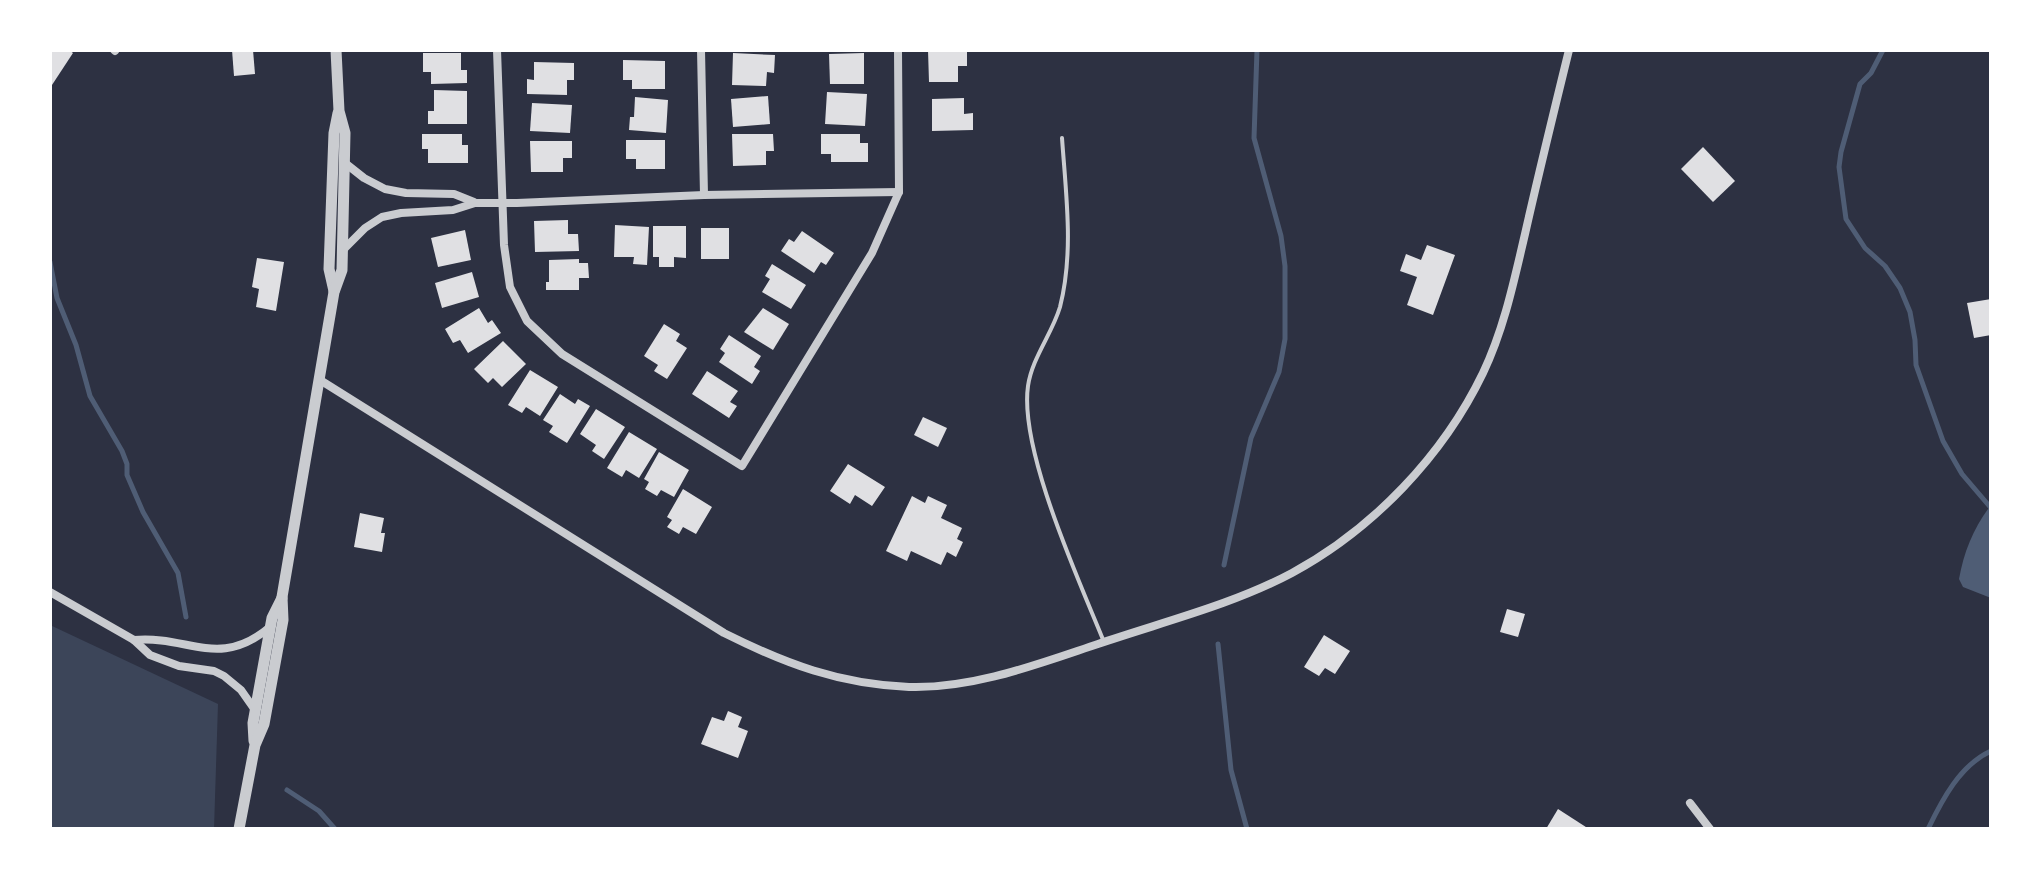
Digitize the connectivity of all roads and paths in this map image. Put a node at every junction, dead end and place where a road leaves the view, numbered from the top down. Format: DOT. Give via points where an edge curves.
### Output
graph roads {
  1 [pos="336,50"];
  2 [pos="497,50"];
  3 [pos="701,50"];
  4 [pos="898,50"];
  5 [pos="1569,50"];
  6 [pos="339,111"];
  7 [pos="1062,138"];
  8 [pos="345,163"];
  9 [pos="899,192"];
  10 [pos="704,195"];
  11 [pos="475,203"];
  12 [pos="504,204"];
  13 [pos="343,250"];
  14 [pos="334,292"];
  15 [pos="320,380"];
  16 [pos="50,592"];
  17 [pos="282,597"];
  18 [pos="271,626"];
  19 [pos="134,640"];
  20 [pos="1104,642"];
  21 [pos="255,710"];
  22 [pos="255,745"];
  23 [pos="1690,803"];
  24 [pos="239,829"];
  25 [pos="1710,829"];
  1 -- 6 [label="street"];
  2 -- 12 [label="street"];
  3 -- 10 [label="street"];
  4 -- 9 [label="street"];
  5 -- 20 [label="street" via="1505,318 1483,373 1432,454 1394,498 1333,548 1292,573"];
  6 -- 8 [label="street"];
  6 -- 14 [label="street" via="329,269"];
  7 -- 20 [label="lane" via="1067,281 1028,386 1028,417 1053,511"];
  8 -- 11 [label="street" via="385,189 454,194"];
  8 -- 13 [label="street"];
  9 -- 10 [label="street"];
  9 -- 12 [label="street" via="872,253 742,466 562,354 527,321 510,287"];
  10 -- 12 [label="street"];
  11 -- 12 [label="street"];
  11 -- 13 [label="street" via="382,217"];
  13 -- 14 [label="street"];
  14 -- 15 [label="street"];
  15 -- 17 [label="street"];
  15 -- 20 [label="street" via="724,633 829,677 912,687 952,684"];
  16 -- 19 [label="street"];
  17 -- 18 [label="street"];
  17 -- 22 [label="street" via="283,620 264,724"];
  18 -- 19 [label="street" via="226,650 154,638"];
  18 -- 21 [label="street"];
  19 -- 21 [label="street" via="165,662 224,676"];
  21 -- 22 [label="street"];
  22 -- 24 [label="street"];
  23 -- 25 [label="street"];
}
